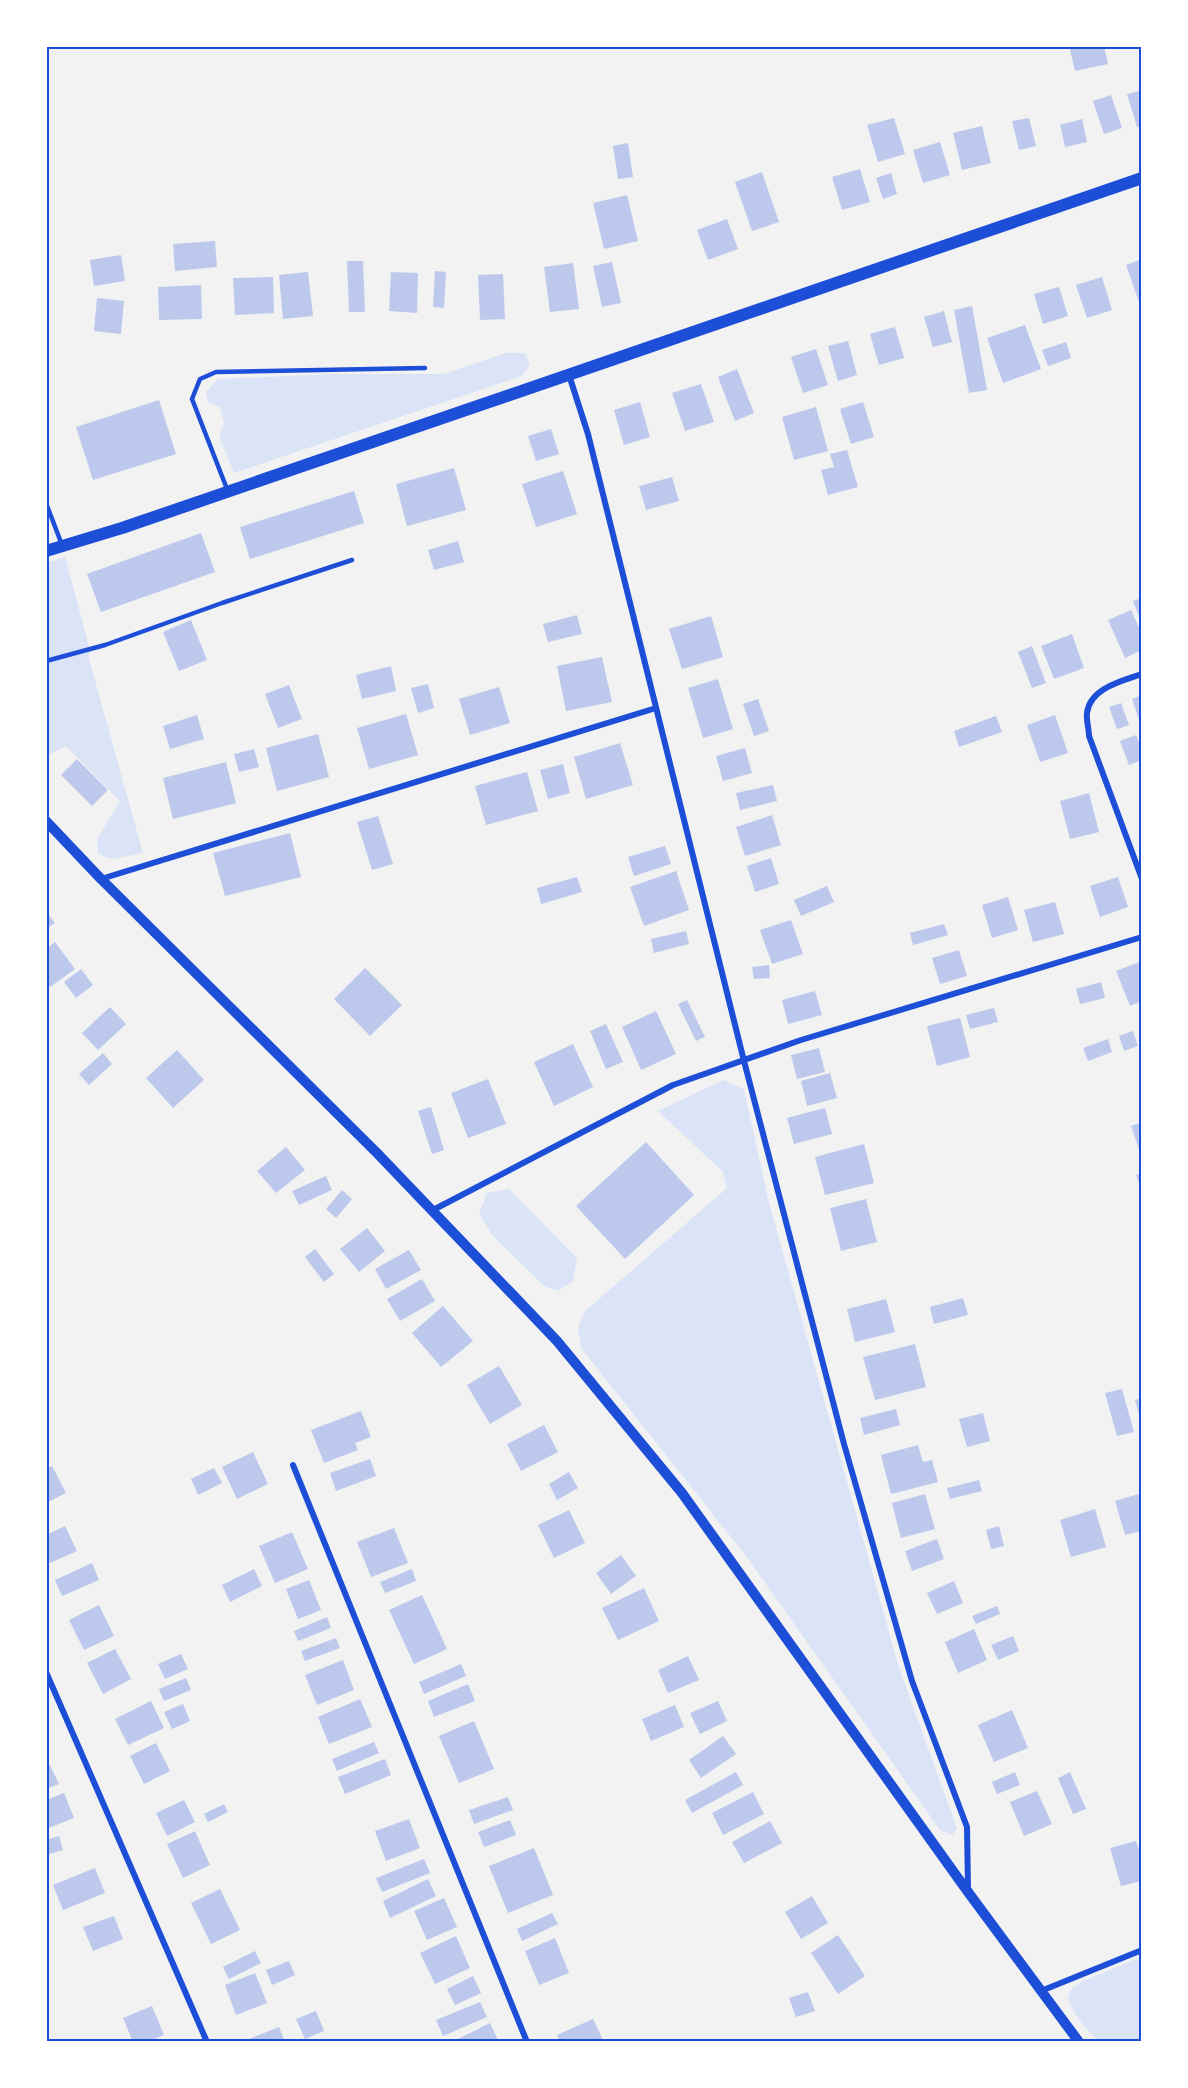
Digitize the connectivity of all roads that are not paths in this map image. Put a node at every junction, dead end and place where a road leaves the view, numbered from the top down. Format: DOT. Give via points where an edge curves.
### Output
graph roads {
  1 [pos="1142,178"];
  2 [pos="424,368"];
  3 [pos="569,375"];
  4 [pos="228,492"];
  5 [pos="46,502"];
  6 [pos="62,546"];
  7 [pos="46,551"];
  8 [pos="352,560"];
  9 [pos="46,661"];
  10 [pos="1142,674"];
  11 [pos="656,708"];
  12 [pos="46,821"];
  13 [pos="101,879"];
  14 [pos="1142,879"];
  15 [pos="1142,937"];
  16 [pos="744,1061"];
  17 [pos="433,1210"];
  18 [pos="293,1465"];
  19 [pos="46,1672"];
  20 [pos="968,1892"];
  21 [pos="1142,1950"];
  22 [pos="1041,1991"];
  23 [pos="207,2042"];
  24 [pos="527,2042"];
  25 [pos="1079,2042"];
  1 -- 3 [label="main road"];
  2 -- 4 [label="lane" via="216,372 200,379 192,399"];
  3 -- 4 [label="main road"];
  3 -- 11 [label="street" via="588,434"];
  4 -- 6 [label="main road"];
  5 -- 6 [label="lane"];
  6 -- 7 [label="main road"];
  8 -- 9 [label="lane" via="105,645"];
  10 -- 14 [label="street" via="1093,696 1087,713 1089,736"];
  11 -- 13 [label="street"];
  11 -- 16 [label="street"];
  12 -- 13 [label="street"];
  13 -- 17 [label="street"];
  15 -- 16 [label="street" via="801,1040"];
  16 -- 17 [label="street" via="673,1085"];
  16 -- 20 [label="street" via="844,1444 909,1670 967,1827"];
  17 -- 20 [label="street" via="557,1341 682,1493"];
  18 -- 24 [label="street"];
  19 -- 23 [label="street"];
  20 -- 22 [label="street"];
  21 -- 22 [label="street"];
  22 -- 25 [label="street"];
}
